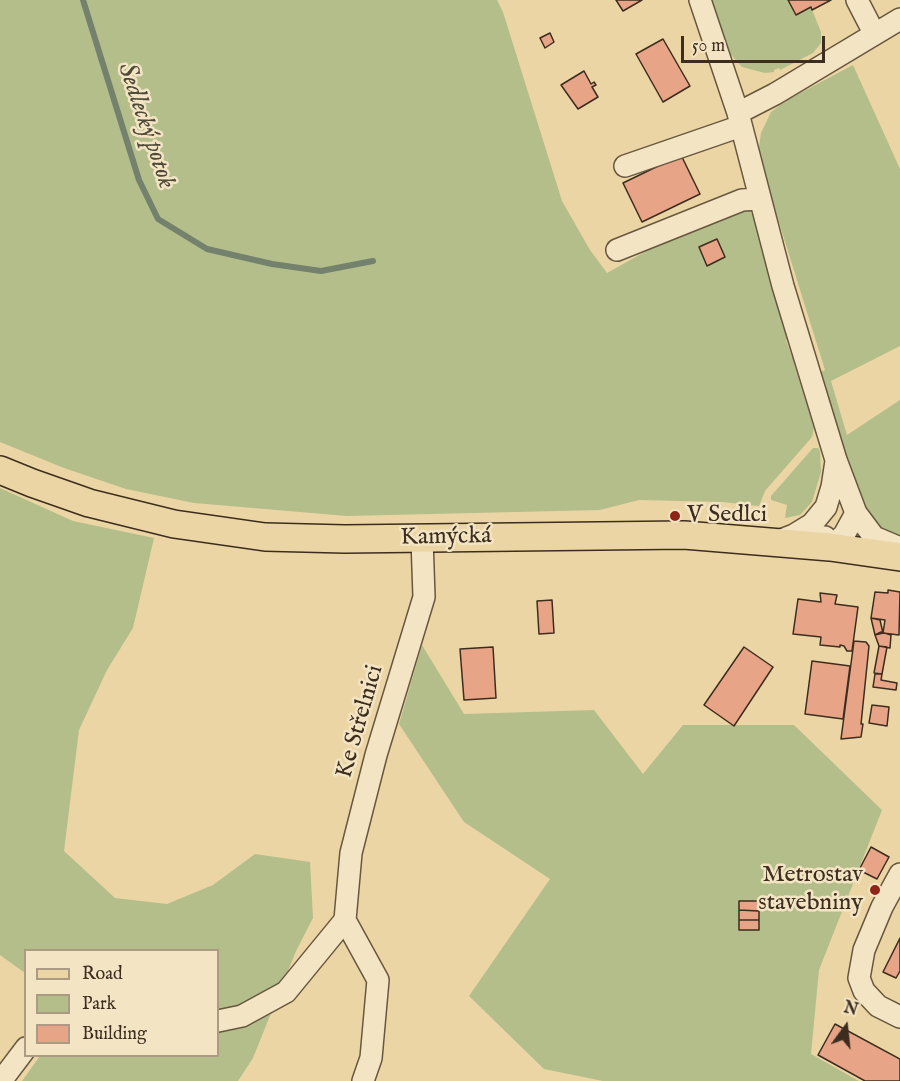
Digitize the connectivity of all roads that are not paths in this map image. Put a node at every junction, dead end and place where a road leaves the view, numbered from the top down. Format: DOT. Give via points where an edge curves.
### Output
graph roads {
  1 [pos="700,0"];
  2 [pos="857,0"];
  3 [pos="900,19"];
  4 [pos="874,33"];
  5 [pos="740,120"];
  6 [pos="625,166"];
  7 [pos="760,199"];
  8 [pos="617,250"];
  9 [pos="836,460"];
  10 [pos="0,470"];
  11 [pos="825,507"];
  12 [pos="856,513"];
  13 [pos="422,539"];
  14 [pos="776,542"];
  15 [pos="830,547"];
  16 [pos="900,548"];
  17 [pos="900,557"];
  18 [pos="900,874"];
  19 [pos="345,920"];
  20 [pos="900,1017"];
  21 [pos="219,1021"];
  22 [pos="24,1051"];
  23 [pos="2,1081"];
  24 [pos="363,1081"];
  1 -- 5 [label="street"];
  2 -- 4 [label="street"];
  3 -- 4 [label="street"];
  4 -- 5 [label="street"];
  5 -- 6 [label="street"];
  5 -- 7 [label="street"];
  7 -- 8 [label="street" via="742,200"];
  7 -- 9 [label="street"];
  9 -- 11 [label="street"];
  9 -- 12 [label="street"];
  10 -- 13 [label="main road, Kamýcká" via="89,502 174,524 265,537"];
  11 -- 14 [label="street" via="812,524"];
  11 -- 15 [label="street" via="822,530"];
  12 -- 15 [label="street" via="844,535"];
  12 -- 16 [label="street" via="874,537"];
  13 -- 14 [label="main road, Kamýcká" via="672,535"];
  13 -- 19 [label="street, Ke Střelnici" via="424,597 376,754 351,853"];
  14 -- 15 [label="main road, Kamýcká"];
  15 -- 17 [label="main road, Kamýcká"];
  18 -- 20 [label="street" via="864,950 859,978 864,991 878,1006"];
  19 -- 21 [label="street" via="286,992 242,1016"];
  19 -- 24 [label="street" via="378,980 371,1058"];
  22 -- 23 [label="street"];
}
